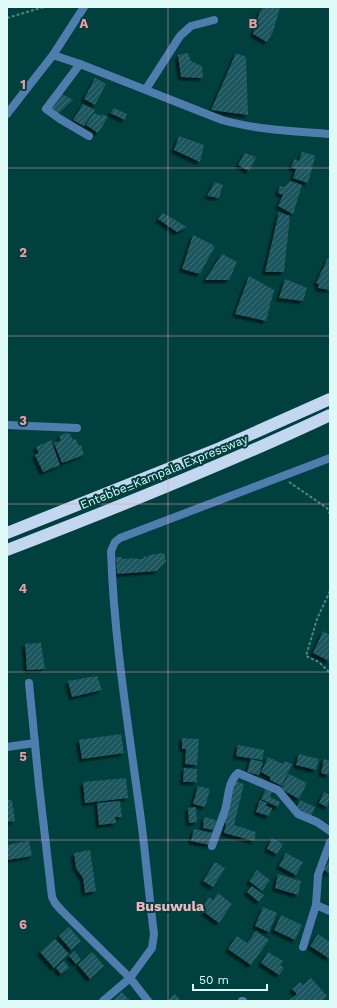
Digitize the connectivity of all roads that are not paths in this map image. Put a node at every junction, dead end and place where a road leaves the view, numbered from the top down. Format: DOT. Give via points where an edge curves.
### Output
graph roads {
  1 [pos="84,7"];
  2 [pos="214,20"];
  3 [pos="53,55"];
  4 [pos="80,64"];
  5 [pos="146,89"];
  6 [pos="7,114"];
  7 [pos="330,134"];
  8 [pos="89,136"];
  9 [pos="330,399"];
  10 [pos="330,415"];
  11 [pos="7,426"];
  12 [pos="76,428"];
  13 [pos="330,458"];
  14 [pos="7,533"];
  15 [pos="7,550"];
  16 [pos="29,683"];
  17 [pos="35,743"];
  18 [pos="7,747"];
  19 [pos="330,832"];
  20 [pos="330,842"];
  21 [pos="212,846"];
  22 [pos="316,905"];
  23 [pos="330,911"];
  24 [pos="303,947"];
  25 [pos="130,978"];
  26 [pos="103,1001"];
  27 [pos="148,1001"];
  1 -- 3 [label="street"];
  2 -- 5 [label="street" via="191,26 180,36"];
  3 -- 4 [label="street"];
  3 -- 6 [label="street"];
  4 -- 5 [label="street"];
  4 -- 8 [label="street" via="46,109"];
  5 -- 7 [label="street" via="237,124"];
  9 -- 14 [label="highway, Entebbe–Kampala Expressway" via="220,448"];
  10 -- 15 [label="highway, Entebbe–Kampala Expressway" via="255,450"];
  11 -- 12 [label="street"];
  13 -- 25 [label="street" via="120,538 111,551 122,690 154,934 152,948"];
  16 -- 17 [label="street"];
  17 -- 18 [label="street"];
  17 -- 25 [label="street" via="52,897 62,911"];
  19 -- 21 [label="street" via="317,822 298,814 278,790 238,773 233,778"];
  20 -- 22 [label="street" via="318,875"];
  22 -- 23 [label="street"];
  22 -- 24 [label="street"];
  25 -- 26 [label="street"];
  25 -- 27 [label="street"];
}
